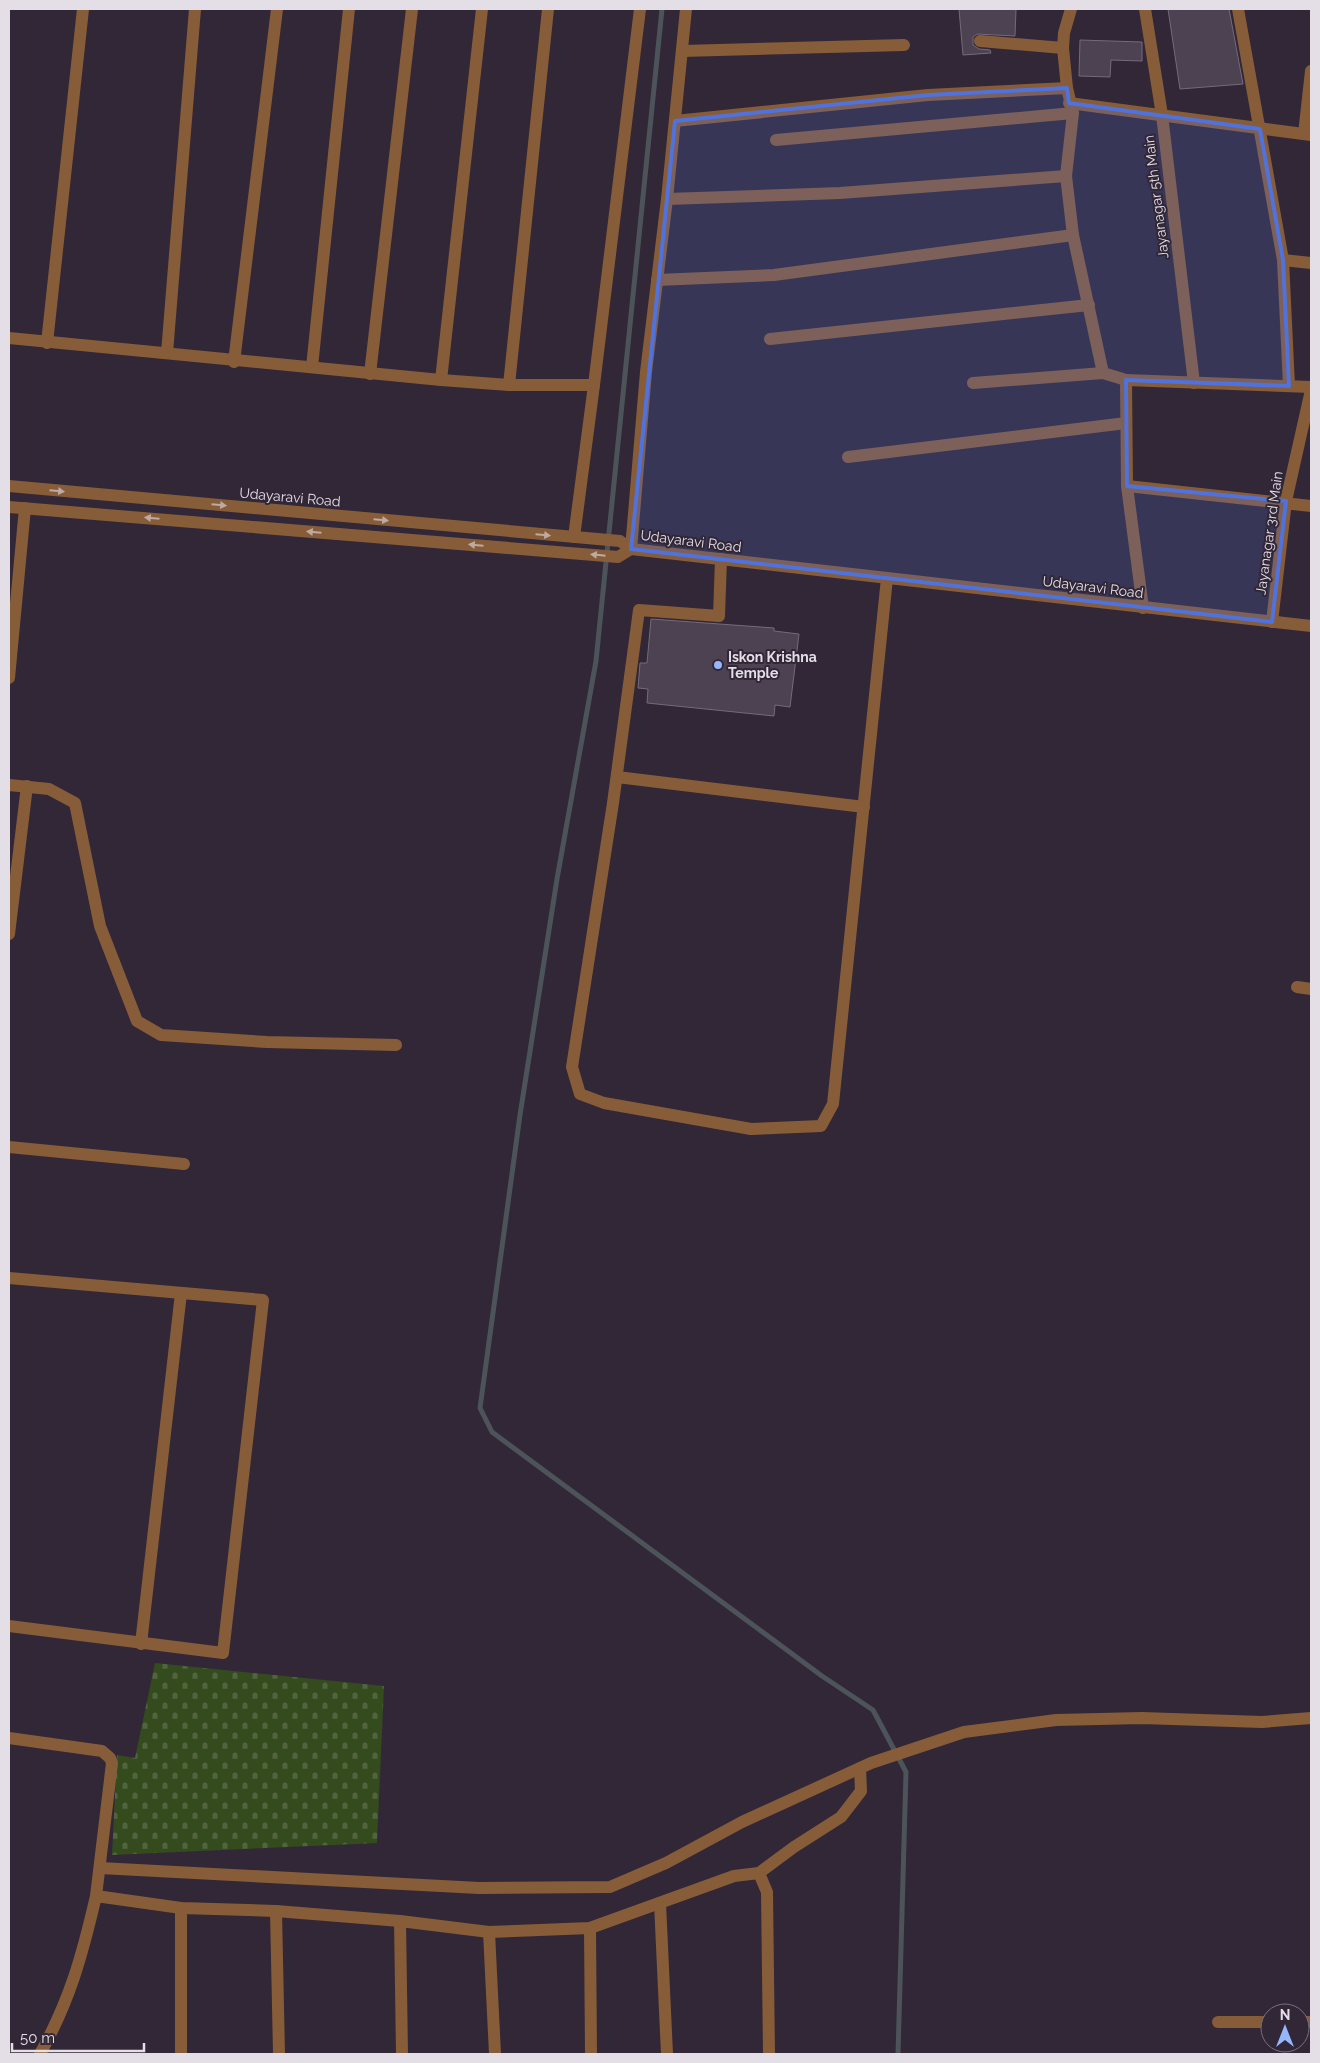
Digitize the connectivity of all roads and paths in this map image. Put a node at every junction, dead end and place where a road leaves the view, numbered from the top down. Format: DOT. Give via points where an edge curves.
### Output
graph roads {
  1 [pos="83,9"];
  2 [pos="195,9"];
  3 [pos="277,9"];
  4 [pos="349,9"];
  5 [pos="412,9"];
  6 [pos="482,9"];
  7 [pos="548,9"];
  8 [pos="640,9"];
  9 [pos="686,9"];
  10 [pos="1071,9"];
  11 [pos="1145,9"];
  12 [pos="1238,9"];
  13 [pos="980,41"];
  14 [pos="904,45"];
  15 [pos="1063,48"];
  16 [pos="682,51"];
  17 [pos="1311,71"];
  18 [pos="1067,88"];
  19 [pos="1071,108"];
  20 [pos="1162,115"];
  21 [pos="674,121"];
  22 [pos="1260,129"];
  23 [pos="1308,135"];
  24 [pos="776,140"];
  25 [pos="1066,176"];
  26 [pos="667,199"];
  27 [pos="1073,235"];
  28 [pos="1283,260"];
  29 [pos="1311,263"];
  30 [pos="657,280"];
  31 [pos="1088,305"];
  32 [pos="9,338"];
  33 [pos="770,338"];
  34 [pos="47,343"];
  35 [pos="167,353"];
  36 [pos="234,362"];
  37 [pos="312,367"];
  38 [pos="1103,373"];
  39 [pos="370,374"];
  40 [pos="441,380"];
  41 [pos="1126,380"];
  42 [pos="973,383"];
  43 [pos="1194,383"];
  44 [pos="509,385"];
  45 [pos="594,385"];
  46 [pos="1289,386"];
  47 [pos="1311,388"];
  48 [pos="1126,423"];
  49 [pos="848,457"];
  50 [pos="9,486"];
  51 [pos="1127,486"];
  52 [pos="1286,501"];
  53 [pos="1311,506"];
  54 [pos="9,507"];
  55 [pos="25,508"];
  56 [pos="576,538"];
  57 [pos="631,549"];
  58 [pos="721,559"];
  59 [pos="887,578"];
  60 [pos="1143,608"];
  61 [pos="1272,622"];
  62 [pos="1311,626"];
  63 [pos="9,678"];
  64 [pos="616,777"];
  65 [pos="9,785"];
  66 [pos="27,786"];
  67 [pos="864,807"];
  68 [pos="9,934"];
  69 [pos="1297,986"];
  70 [pos="1311,989"];
  71 [pos="396,1045"];
  72 [pos="9,1147"];
  73 [pos="184,1164"];
  74 [pos="9,1278"];
  75 [pos="181,1293"];
  76 [pos="9,1626"];
  77 [pos="140,1644"];
  78 [pos="1311,1718"];
  79 [pos="9,1738"];
  80 [pos="866,1766"];
  81 [pos="100,1868"];
  82 [pos="759,1873"];
  83 [pos="96,1896"];
  84 [pos="660,1903"];
  85 [pos="181,1908"];
  86 [pos="276,1911"];
  87 [pos="400,1921"];
  88 [pos="590,1928"];
  89 [pos="489,1932"];
  90 [pos="1218,2022"];
  91 [pos="1260,2022"];
  92 [pos="40,2054"];
  93 [pos="181,2054"];
  94 [pos="279,2054"];
  95 [pos="402,2054"];
  96 [pos="495,2054"];
  97 [pos="591,2054"];
  98 [pos="667,2054"];
  99 [pos="769,2054"];
  1 -- 34 [label="street"];
  2 -- 35 [label="street"];
  3 -- 36 [label="street"];
  4 -- 37 [label="street"];
  5 -- 39 [label="street"];
  6 -- 40 [label="street"];
  7 -- 44 [label="street"];
  8 -- 45 [label="street"];
  9 -- 16 [label="street"];
  10 -- 15 [label="street"];
  11 -- 20 [label="street, Jayanagar 5th Main"];
  12 -- 22 [label="street"];
  13 -- 15 [label="street"];
  14 -- 16 [label="street"];
  15 -- 18 [label="street"];
  16 -- 21 [label="street"];
  17 -- 23 [label="street"];
  18 -- 19 [label="street"];
  18 -- 21 [label="street" via="928,95"];
  19 -- 20 [label="street"];
  19 -- 24 [label="street"];
  19 -- 25 [label="street"];
  20 -- 22 [label="street"];
  20 -- 43 [label="street, Jayanagar 5th Main"];
  21 -- 26 [label="street"];
  22 -- 23 [label="street"];
  22 -- 28 [label="street"];
  25 -- 26 [label="street" via="840,193"];
  25 -- 27 [label="street"];
  26 -- 30 [label="street"];
  27 -- 30 [label="street" via="774,276"];
  27 -- 31 [label="street"];
  28 -- 29 [label="street"];
  28 -- 46 [label="street"];
  30 -- 57 [label="street"];
  31 -- 33 [label="street"];
  31 -- 38 [label="street"];
  32 -- 34 [label="street"];
  34 -- 35 [label="street"];
  35 -- 36 [label="street"];
  36 -- 37 [label="street"];
  37 -- 39 [label="street"];
  38 -- 41 [label="street"];
  38 -- 42 [label="street"];
  39 -- 40 [label="street"];
  40 -- 44 [label="street"];
  41 -- 43 [label="street"];
  41 -- 48 [label="street"];
  43 -- 46 [label="street"];
  44 -- 45 [label="street"];
  45 -- 56 [label="street"];
  46 -- 47 [label="street"];
  47 -- 52 [label="street, Jayanagar 3rd Main"];
  48 -- 49 [label="street"];
  48 -- 51 [label="street"];
  50 -- 56 [label="street, Udayaravi Road, one-way"];
  51 -- 52 [label="street"];
  51 -- 60 [label="street"];
  52 -- 53 [label="street"];
  52 -- 61 [label="street, Jayanagar 3rd Main"];
  54 -- 55 [label="street"];
  57 -- 55 [label="street, one-way" via="618,557"];
  55 -- 63 [label="street"];
  56 -- 57 [label="street, Udayaravi Road" via="620,541"];
  57 -- 58 [label="street, Udayaravi Road"];
  58 -- 59 [label="street, Udayaravi Road"];
  58 -- 64 [label="street" via="719,616 639,610"];
  59 -- 60 [label="street, Udayaravi Road"];
  59 -- 67 [label="street"];
  60 -- 61 [label="street, Udayaravi Road"];
  61 -- 62 [label="street, Udayaravi Road"];
  64 -- 67 [label="street"];
  64 -- 67 [label="street" via="572,1067 580,1094 604,1103 751,1129 821,1126 833,1104"];
  65 -- 66 [label="street"];
  66 -- 68 [label="street"];
  66 -- 71 [label="street" via="49,789 75,803 100,926 137,1022 161,1035"];
  69 -- 70 [label="street"];
  72 -- 73 [label="street"];
  74 -- 75 [label="street"];
  75 -- 77 [label="street"];
  75 -- 77 [label="street" via="263,1300 223,1653"];
  76 -- 77 [label="street"];
  78 -- 80 [label="street" via="1262,1722 1142,1718 1056,1720 964,1732"];
  79 -- 81 [label="street" via="102,1751 110,1758"];
  80 -- 81 [label="street" via="610,1887 479,1888"];
  80 -- 82 [label="street" via="862,1791 841,1817"];
  81 -- 83 [label="street"];
  82 -- 84 [label="street" via="734,1876"];
  82 -- 99 [label="street" via="767,1892"];
  83 -- 85 [label="street"];
  83 -- 92 [label="street" via="83,1955 61,2015"];
  84 -- 88 [label="street"];
  84 -- 98 [label="street"];
  85 -- 86 [label="street"];
  85 -- 93 [label="street"];
  86 -- 87 [label="street"];
  86 -- 94 [label="street"];
  87 -- 89 [label="street"];
  87 -- 95 [label="street"];
  88 -- 89 [label="street"];
  88 -- 97 [label="street"];
  89 -- 96 [label="street"];
  90 -- 91 [label="street"];
}
